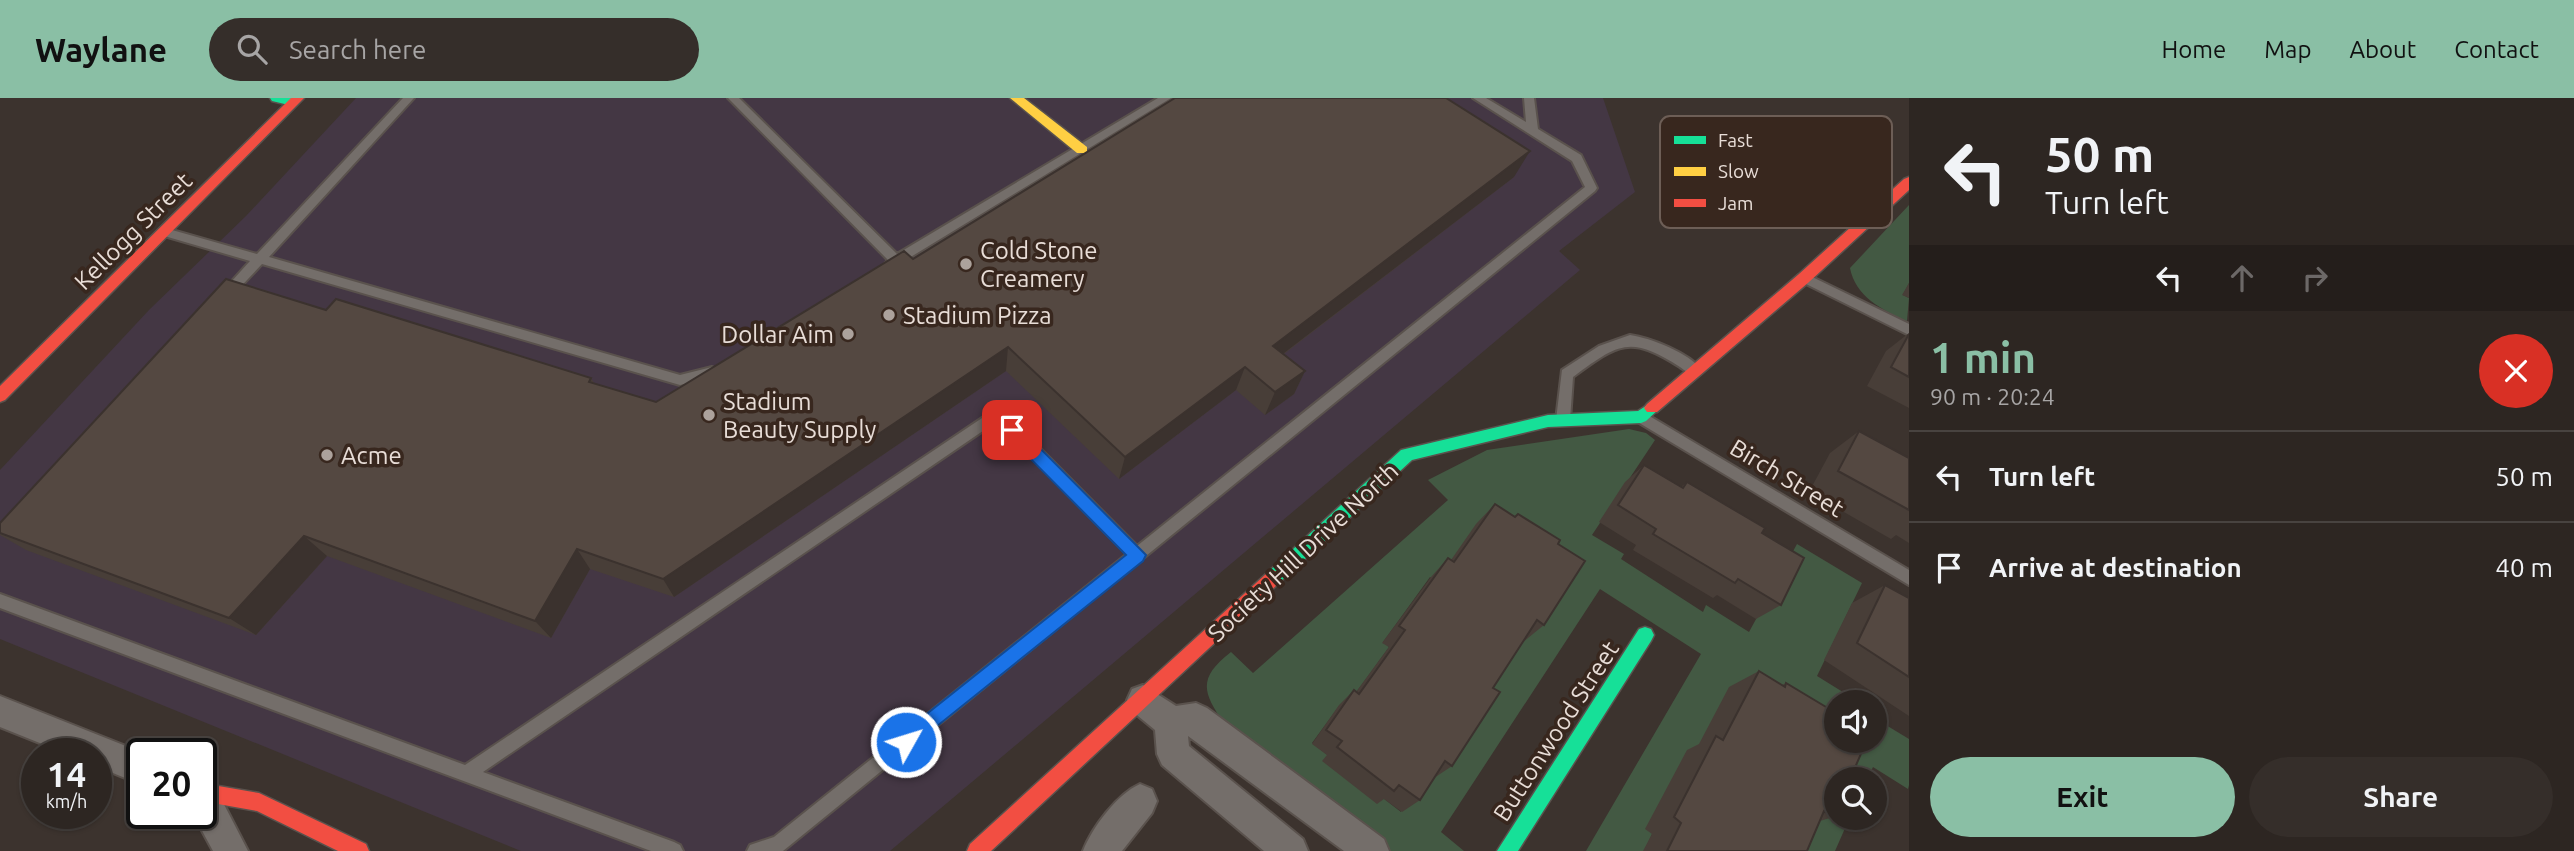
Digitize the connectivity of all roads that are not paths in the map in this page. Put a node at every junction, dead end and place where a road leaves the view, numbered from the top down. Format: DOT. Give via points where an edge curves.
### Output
graph roads {
  1 [pos="276,98"];
  2 [pos="408,98"];
  3 [pos="733,98"];
  4 [pos="1016,98"];
  5 [pos="1166,98"];
  6 [pos="1478,98"];
  7 [pos="1529,98"];
  8 [pos="296,100"];
  9 [pos="1533,131"];
  10 [pos="1082,150"];
  11 [pos="1909,182"];
  12 [pos="1892,198"];
  13 [pos="1859,228"];
  14 [pos="165,232"];
  15 [pos="259,259"];
  16 [pos="1804,278"];
  17 [pos="217,305"];
  18 [pos="1909,330"];
  19 [pos="724,365"];
  20 [pos="1695,370"];
  21 [pos="0,396"];
  22 [pos="1641,417"];
  23 [pos="1563,420"];
  24 [pos="1137,555"];
  25 [pos="1909,579"];
  26 [pos="0,601"];
  27 [pos="1644,635"];
  28 [pos="1143,700"];
  29 [pos="0,711"];
  30 [pos="1171,722"];
  31 [pos="126,762"];
  32 [pos="468,773"];
  33 [pos="217,796"];
  34 [pos="1140,801"];
  35 [pos="217,824"];
  36 [pos="231,851"];
  37 [pos="359,851"];
  38 [pos="674,851"];
  39 [pos="756,851"];
  40 [pos="976,851"];
  41 [pos="1100,851"];
  42 [pos="1291,851"];
  43 [pos="1372,851"];
  44 [pos="1507,851"];
  1 -- 8 [label="main road"];
  2 -- 15 [label="lane"];
  3 -- 10 [label="lane" via="890,265"];
  4 -- 10 [label="main road"];
  5 -- 10 [label="lane"];
  6 -- 9 [label="lane"];
  7 -- 9 [label="lane"];
  8 -- 14 [label="main road, Kellogg Street"];
  9 -- 24 [label="lane" via="1577,158 1591,188"];
  11 -- 12 [label="main road"];
  13 -- 16 [label="main road"];
  14 -- 15 [label="lane"];
  14 -- 21 [label="main road, Kellogg Street"];
  15 -- 17 [label="lane"];
  15 -- 19 [label="lane" via="680,380 707,375"];
  16 -- 18 [label="lane"];
  16 -- 20 [label="main road"];
  20 -- 22 [label="main road"];
  20 -- 23 [label="lane" via="1656,344 1632,340 1607,344 1567,374"];
  22 -- 23 [label="main road, Society Hill Drive North"];
  22 -- 25 [label="lane, Birch Street"];
  23 -- 28 [label="main road, Society Hill Drive North" via="1407,455"];
  24 -- 32 [label="lane" via="996,414"];
  24 -- 39 [label="lane" via="779,844"];
  26 -- 32 [label="lane"];
  27 -- 44 [label="main road, Buttonwood Street"];
  28 -- 30 [label="street"];
  28 -- 40 [label="main road, Society Hill Drive North"];
  29 -- 31 [label="street"];
  30 -- 42 [label="street" via="1173,754"];
  30 -- 43 [label="street" via="1196,719"];
  32 -- 38 [label="lane"];
  33 -- 37 [label="main road" via="259,802"];
  34 -- 41 [label="street"];
  35 -- 36 [label="street"];
}
